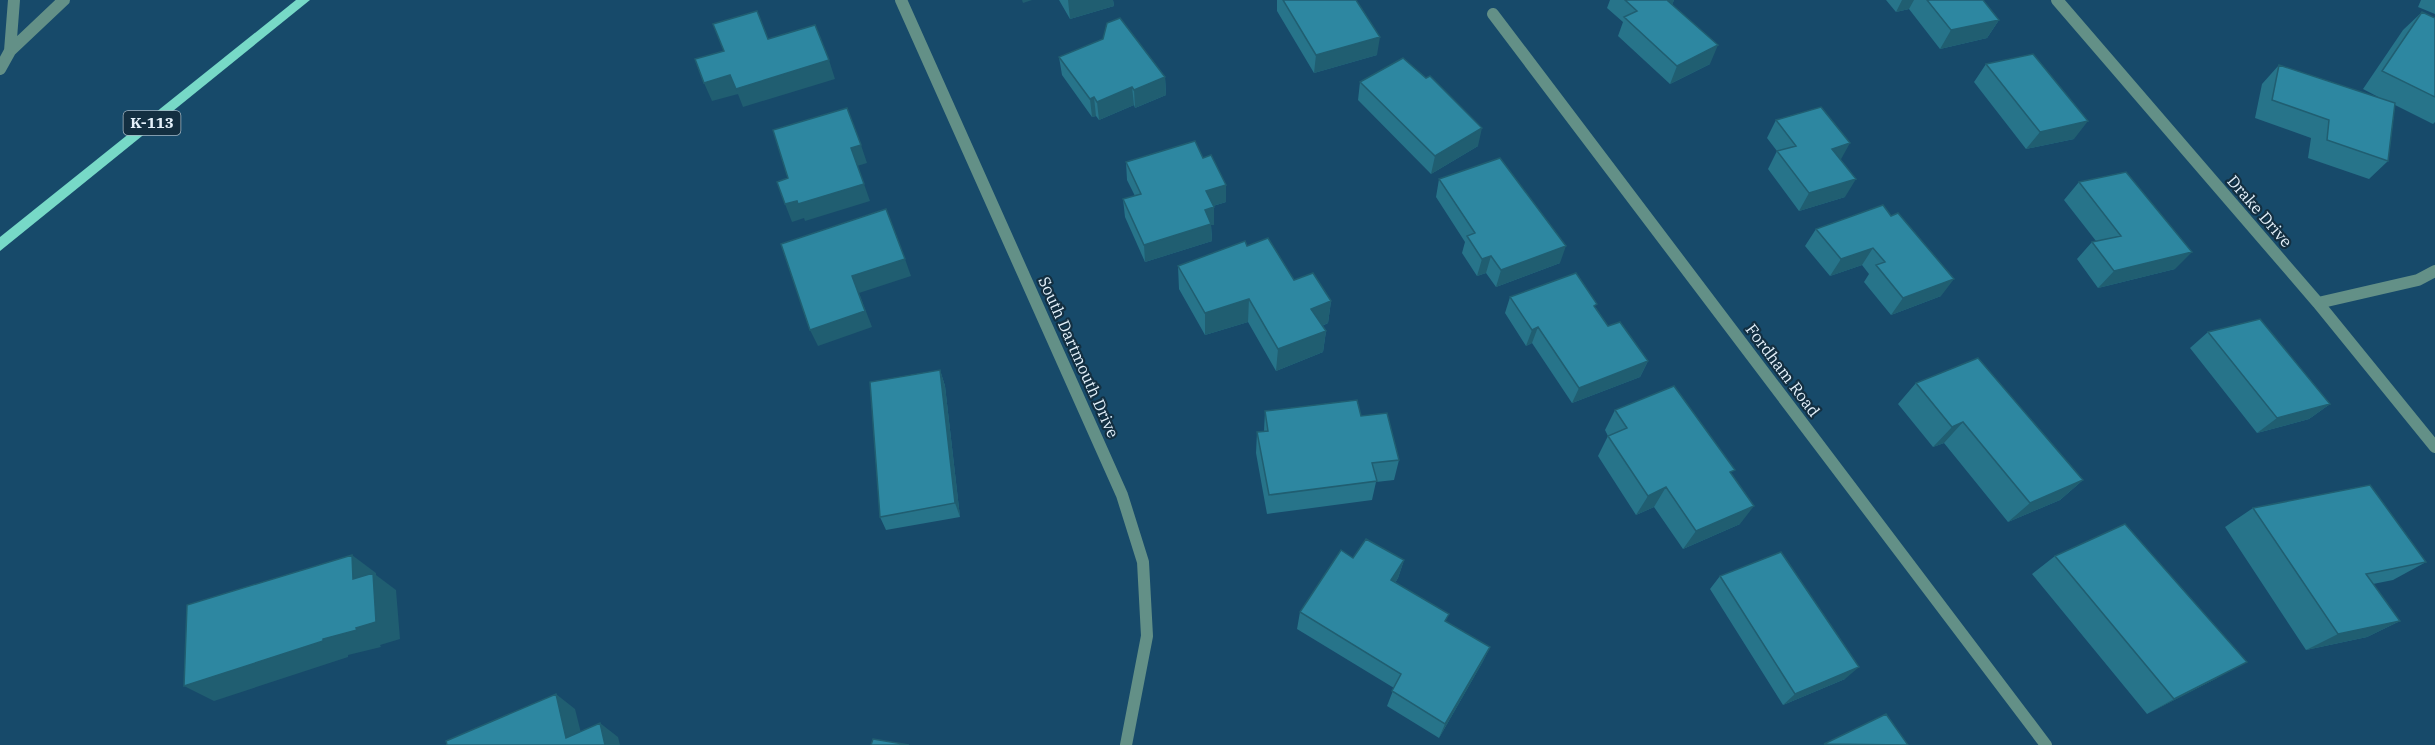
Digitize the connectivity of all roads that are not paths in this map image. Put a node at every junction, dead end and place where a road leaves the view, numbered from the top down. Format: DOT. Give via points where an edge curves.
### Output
graph roads {
  1 [pos="14,0"];
  2 [pos="64,0"];
  3 [pos="304,0"];
  4 [pos="901,0"];
  5 [pos="2057,0"];
  6 [pos="1493,14"];
  7 [pos="10,51"];
  8 [pos="0,69"];
  9 [pos="0,245"];
  10 [pos="2435,271"];
  11 [pos="2318,303"];
  12 [pos="2435,447"];
  13 [pos="1126,745"];
  14 [pos="2046,745"];
  1 -- 7 [label="street"];
  2 -- 7 [label="street"];
  3 -- 9 [label="main road, K-113"];
  4 -- 13 [label="street, South Dartmouth Drive" via="1122,495 1143,561 1147,636"];
  5 -- 11 [label="street, Drake Drive"];
  6 -- 14 [label="street, Fordham Road"];
  7 -- 8 [label="street"];
  10 -- 11 [label="street" via="2418,280"];
  11 -- 12 [label="street, Drake Drive"];
}
